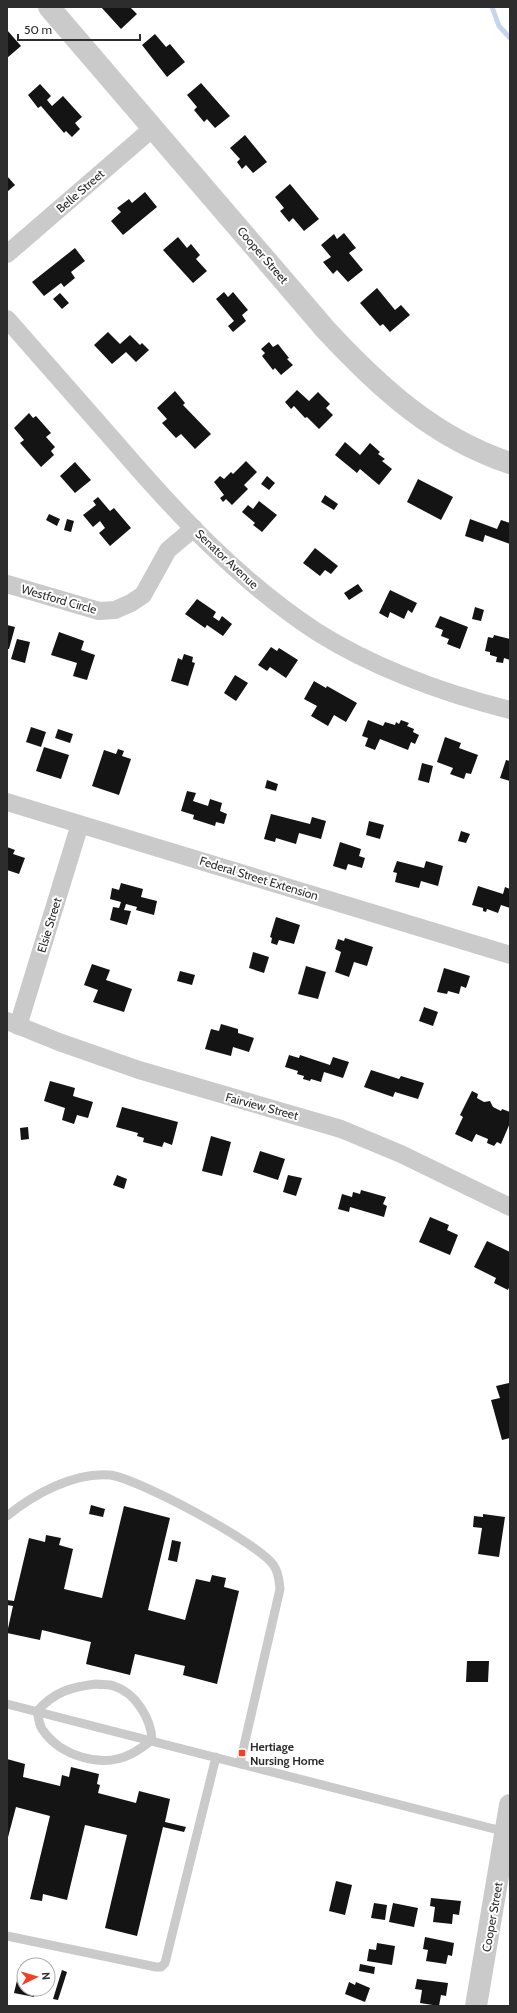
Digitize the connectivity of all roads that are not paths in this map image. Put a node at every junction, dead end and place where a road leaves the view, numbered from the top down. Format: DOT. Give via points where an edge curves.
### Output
graph roads {
  1 [pos="49,7"];
  2 [pos="153,128"];
  3 [pos="7,254"];
  4 [pos="7,319"];
  5 [pos="510,463"];
  6 [pos="194,528"];
  7 [pos="7,584"];
  8 [pos="510,710"];
  9 [pos="7,802"];
  10 [pos="80,824"];
  11 [pos="510,955"];
  12 [pos="12,1023"];
  13 [pos="510,1207"];
  14 [pos="7,1516"];
  15 [pos="7,1704"];
  16 [pos="37,1711"];
  17 [pos="152,1740"];
  18 [pos="216,1757"];
  19 [pos="240,1763"];
  20 [pos="510,1805"];
  21 [pos="506,1832"];
  22 [pos="7,1936"];
  23 [pos="476,2006"];
  1 -- 2 [label="street, Cooper Street"];
  2 -- 3 [label="street, Belle Street"];
  2 -- 5 [label="street, Cooper Street" via="326,330 377,382 405,407 438,428 472,447"];
  4 -- 6 [label="street, Senator Avenue" via="144,476"];
  6 -- 7 [label="street, Westford Circle" via="168,550 143,595 115,610 99,611"];
  6 -- 8 [label="street, Senator Avenue" via="259,589 298,619 336,643 417,681 467,699"];
  9 -- 10 [label="street, Federal Street Extension"];
  10 -- 11 [label="street, Federal Street Extension"];
  10 -- 12 [label="street, Elsie Street"];
  12 -- 13 [label="street, Fairview Street" via="139,1070 341,1129 414,1160"];
  14 -- 19 [label="lane" via="20,1505 49,1489 82,1477 111,1475 138,1484 203,1516 253,1547 274,1565 279,1577 280,1590"];
  15 -- 16 [label="lane"];
  16 -- 17 [label="lane"];
  16 -- 17 [label="lane" via="42,1728 57,1744 81,1758 109,1761 131,1755"];
  16 -- 17 [label="lane" via="50,1698 74,1686 115,1686 139,1706 151,1729"];
  17 -- 18 [label="lane"];
  18 -- 19 [label="lane"];
  18 -- 22 [label="lane" via="165,1963 161,1967"];
  19 -- 21 [label="lane"];
  20 -- 21 [label="street, Cooper Street"];
  21 -- 23 [label="street, Cooper Street"];
}
